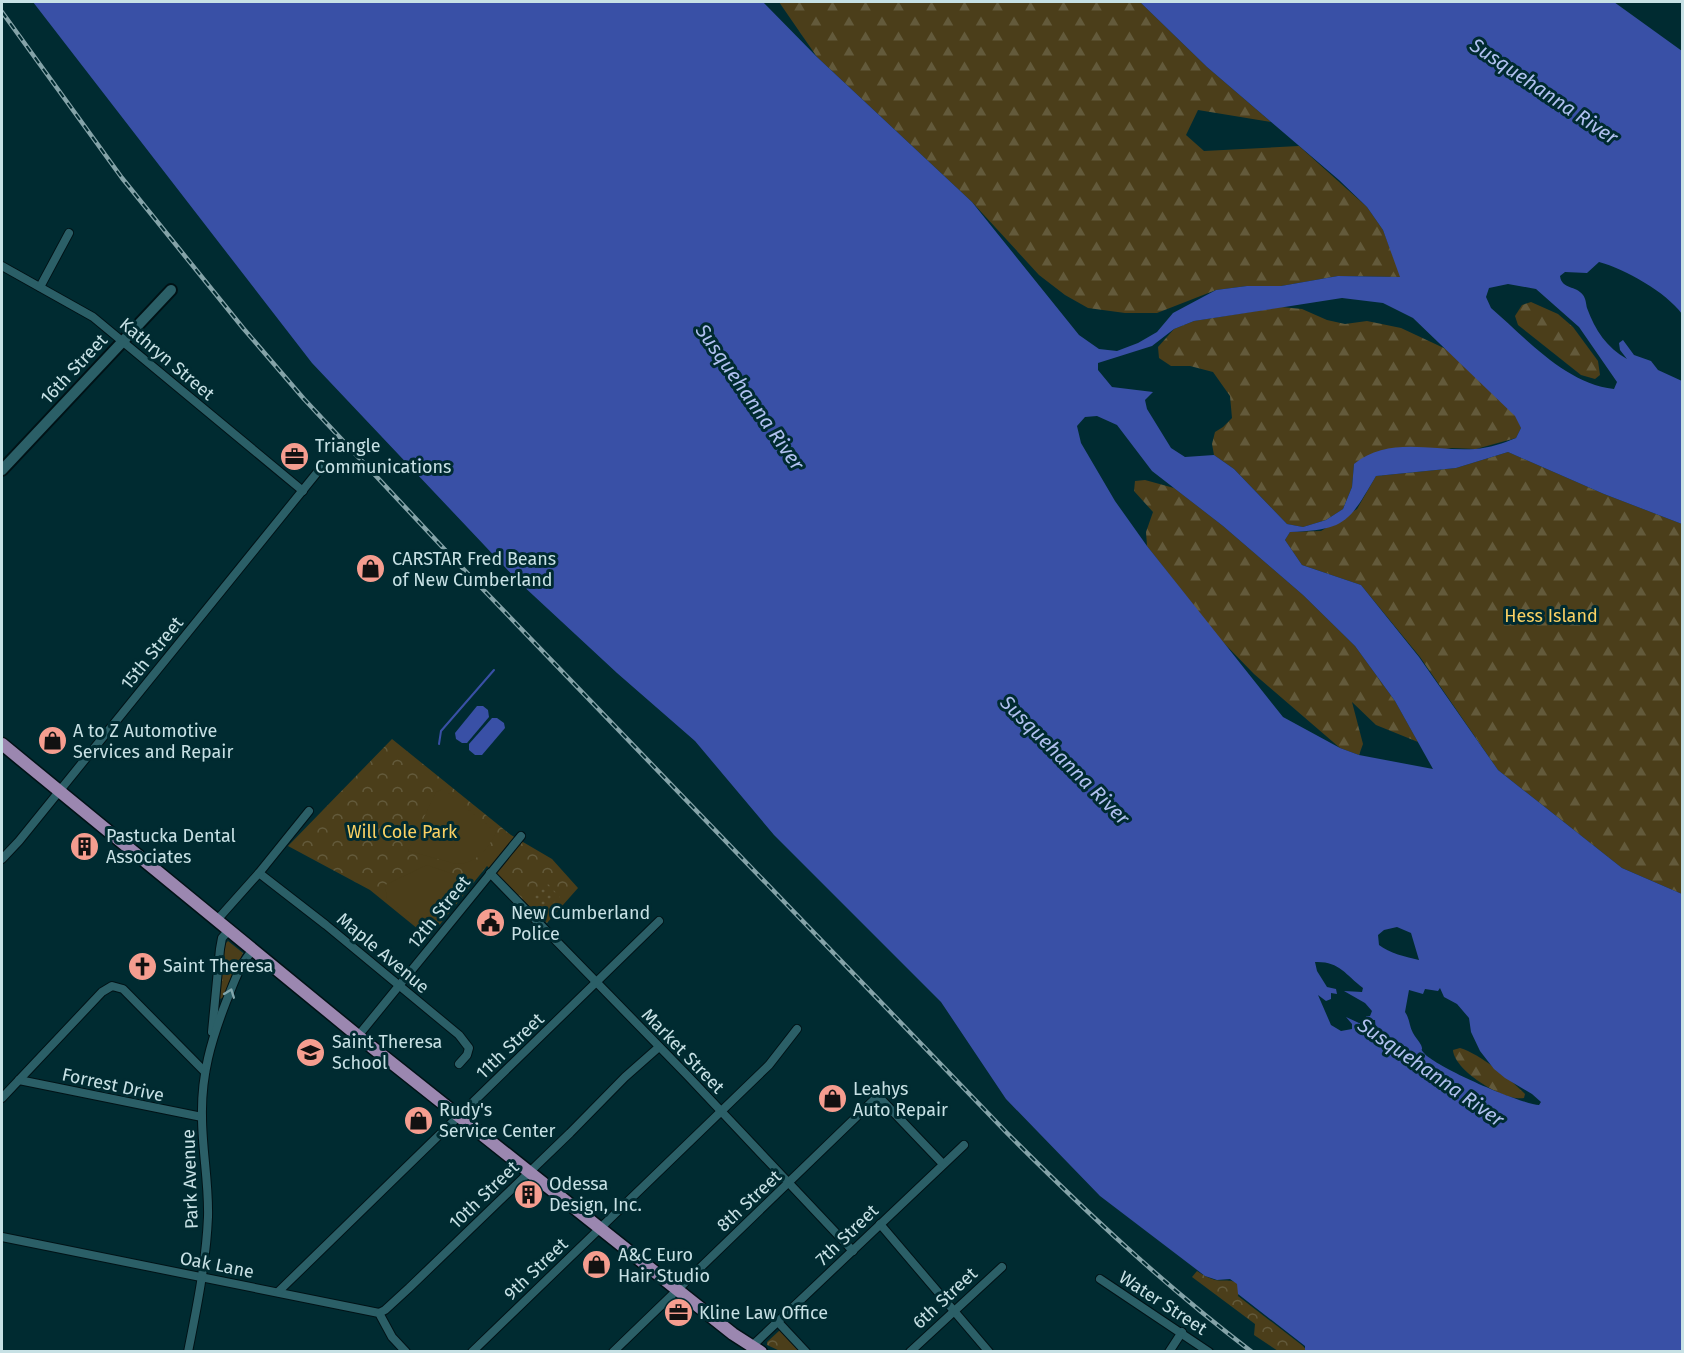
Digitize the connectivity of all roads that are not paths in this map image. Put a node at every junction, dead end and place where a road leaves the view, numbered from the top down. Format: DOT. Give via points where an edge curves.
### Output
graph roads {
  1 [pos="69,233"];
  2 [pos="2,266"];
  3 [pos="40,287"];
  4 [pos="171,290"];
  5 [pos="122,342"];
  6 [pos="324,464"];
  7 [pos="2,469"];
  8 [pos="303,491"];
  9 [pos="2,744"];
  10 [pos="58,790"];
  11 [pos="309,811"];
  12 [pos="521,836"];
  13 [pos="2,859"];
  14 [pos="259,873"];
  15 [pos="490,873"];
  16 [pos="217,920"];
  17 [pos="659,921"];
  18 [pos="229,930"];
  19 [pos="253,950"];
  20 [pos="597,983"];
  21 [pos="399,986"];
  22 [pos="797,1029"];
  23 [pos="358,1036"];
  24 [pos="212,1040"];
  25 [pos="659,1047"];
  26 [pos="459,1064"];
  27 [pos="205,1072"];
  28 [pos="19,1080"];
  29 [pos="2,1098"];
  30 [pos="721,1111"];
  31 [pos="459,1116"];
  32 [pos="202,1118"];
  33 [pos="964,1145"];
  34 [pos="943,1164"];
  35 [pos="530,1172"];
  36 [pos="789,1183"];
  37 [pos="879,1224"];
  38 [pos="600,1228"];
  39 [pos="2,1237"];
  40 [pos="853,1251"];
  41 [pos="1002,1267"];
  42 [pos="202,1277"];
  43 [pos="1100,1280"];
  44 [pos="677,1290"];
  45 [pos="278,1292"];
  46 [pos="953,1311"];
  47 [pos="379,1313"];
  48 [pos="778,1322"];
  49 [pos="1182,1332"];
  50 [pos="756,1349"];
  51 [pos="188,1352"];
  52 [pos="406,1352"];
  53 [pos="472,1352"];
  54 [pos="613,1352"];
  55 [pos="806,1352"];
  56 [pos="909,1352"];
  57 [pos="988,1352"];
  58 [pos="1169,1352"];
  59 [pos="1209,1352"];
  1 -- 3 [label="street"];
  2 -- 3 [label="street, Kathryn Street"];
  3 -- 5 [label="street, Kathryn Street" via="93,317"];
  4 -- 5 [label="street, 16th Street"];
  5 -- 7 [label="street, 16th Street"];
  5 -- 8 [label="street, Kathryn Street"];
  6 -- 8 [label="street, 15th Street"];
  8 -- 10 [label="street, 15th Street"];
  9 -- 10 [label="main road"];
  10 -- 13 [label="street, 15th Street"];
  10 -- 16 [label="main road"];
  11 -- 14 [label="street"];
  12 -- 15 [label="street, 12th Street"];
  14 -- 16 [label="street"];
  14 -- 21 [label="street, Maple Avenue"];
  15 -- 20 [label="street, Market Street"];
  15 -- 21 [label="street, 12th Street"];
  16 -- 18 [label="main road"];
  17 -- 20 [label="street, 11th Street"];
  18 -- 19 [label="main road"];
  18 -- 24 [label="street, Park Avenue" via="220,949"];
  19 -- 23 [label="main road"];
  24 -- 19 [label="street, Park Avenue, one-way" via="241,966"];
  20 -- 25 [label="street, Market Street"];
  20 -- 31 [label="street, 11th Street"];
  21 -- 23 [label="street, 12th Street"];
  21 -- 26 [label="street, Maple Avenue" via="467,1043 469,1052"];
  22 -- 30 [label="street, 9th Street" via="769,1065"];
  23 -- 31 [label="main road"];
  24 -- 27 [label="street, Park Avenue"];
  25 -- 30 [label="street, Market Street"];
  25 -- 35 [label="street, 10th Street"];
  27 -- 28 [label="street" via="123,989 112,986"];
  27 -- 32 [label="street, Park Avenue"];
  28 -- 29 [label="street"];
  28 -- 32 [label="street, Forrest Drive"];
  30 -- 36 [label="street, Market Street"];
  30 -- 38 [label="street, 9th Street"];
  31 -- 35 [label="main road"];
  31 -- 45 [label="street, 11th Street"];
  32 -- 42 [label="street, Park Avenue" via="208,1189"];
  33 -- 34 [label="street, 7th Street"];
  34 -- 36 [label="street, 8th Street" via="878,1096"];
  34 -- 37 [label="street, 7th Street"];
  35 -- 38 [label="main road"];
  35 -- 47 [label="street, 10th Street"];
  36 -- 40 [label="street, Market Street"];
  36 -- 44 [label="street, 8th Street"];
  37 -- 40 [label="street, 7th Street"];
  37 -- 46 [label="street"];
  38 -- 44 [label="main road"];
  38 -- 53 [label="street, 9th Street"];
  39 -- 42 [label="street, Oak Lane"];
  40 -- 48 [label="street, 7th Street"];
  41 -- 46 [label="street, 6th Street"];
  42 -- 45 [label="street, Oak Lane"];
  42 -- 51 [label="street, Park Avenue"];
  43 -- 49 [label="street, Water Street"];
  44 -- 50 [label="main road"];
  44 -- 54 [label="street, 8th Street"];
  45 -- 47 [label="street, Oak Lane"];
  46 -- 56 [label="street, 6th Street"];
  46 -- 57 [label="street"];
  47 -- 52 [label="street"];
  48 -- 50 [label="street, 7th Street"];
  48 -- 55 [label="street"];
  49 -- 58 [label="street"];
  49 -- 59 [label="street, Water Street"];
}
